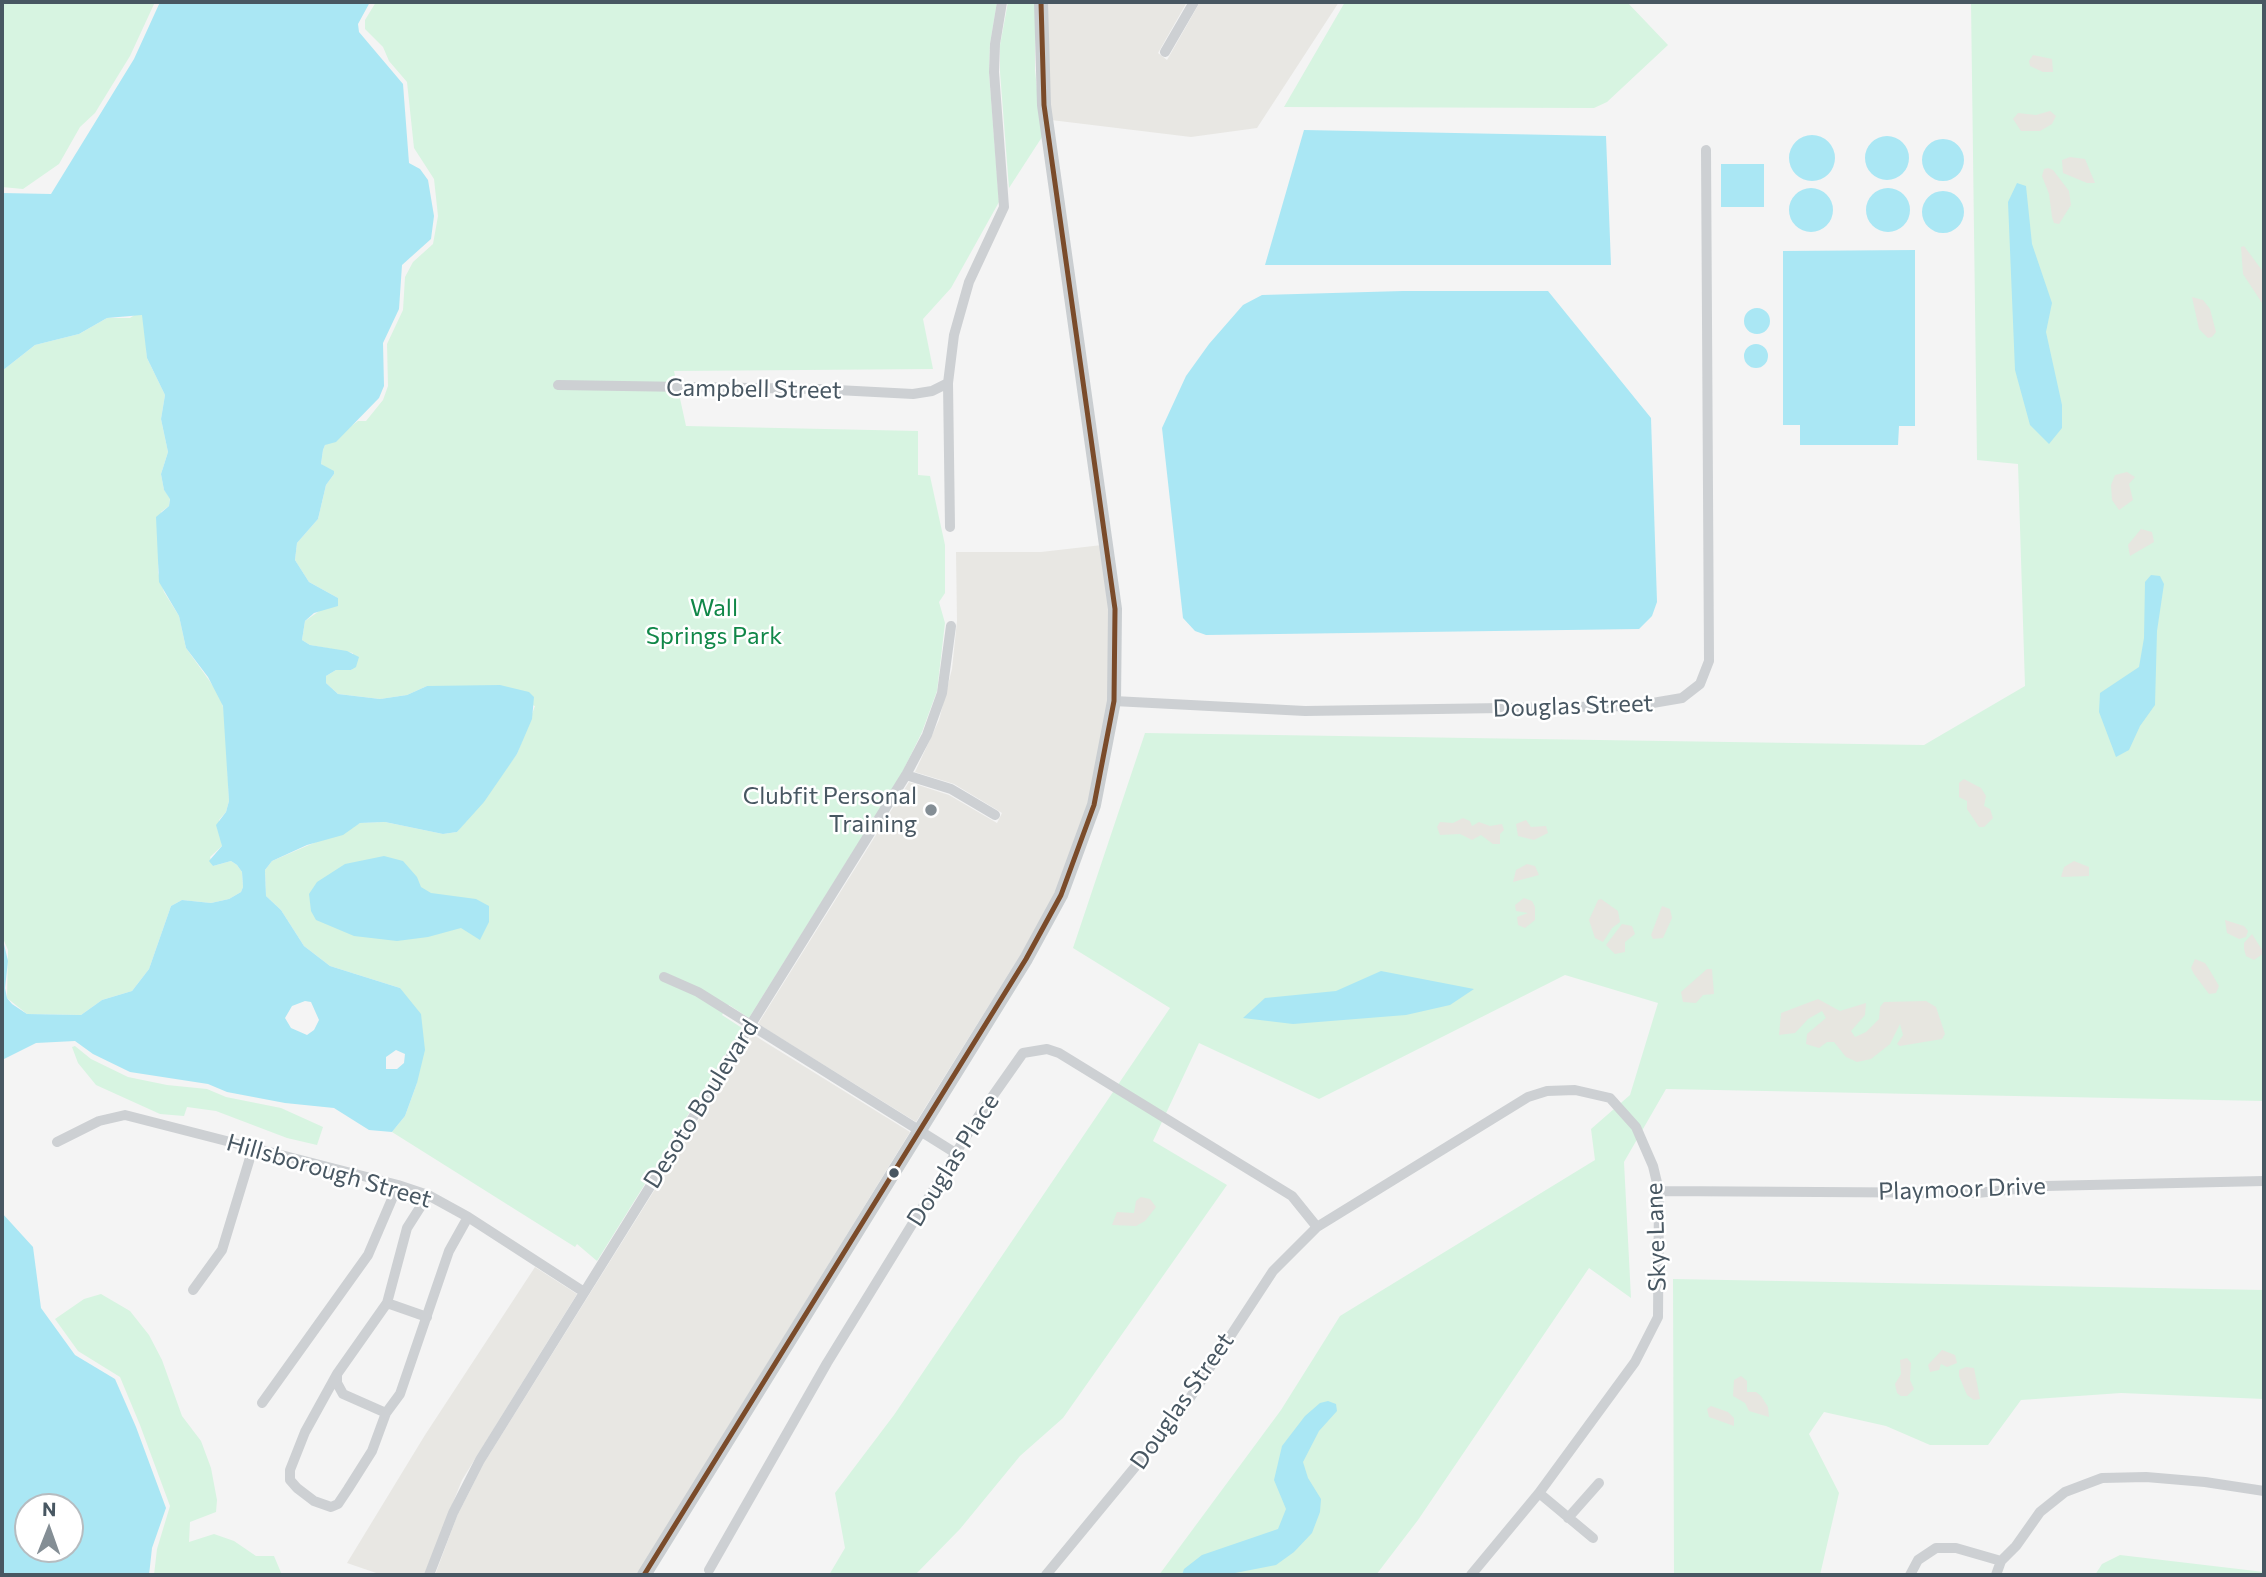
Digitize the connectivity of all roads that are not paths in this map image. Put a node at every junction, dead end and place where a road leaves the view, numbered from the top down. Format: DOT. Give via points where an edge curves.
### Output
graph roads {
  1 [pos="1002,2"];
  2 [pos="1041,2"];
  3 [pos="1194,2"];
  4 [pos="1165,52"];
  5 [pos="1706,149"];
  6 [pos="948,383"];
  7 [pos="558,385"];
  8 [pos="950,527"];
  9 [pos="951,626"];
  10 [pos="1114,701"];
  11 [pos="906,775"];
  12 [pos="995,815"];
  13 [pos="664,977"];
  14 [pos="750,1026"];
  15 [pos="918,1130"];
  16 [pos="57,1142"];
  17 [pos="253,1148"];
  18 [pos="957,1153"];
  19 [pos="2264,1181"];
  20 [pos="398,1185"];
  21 [pos="1660,1191"];
  22 [pos="428,1195"];
  23 [pos="468,1217"];
  24 [pos="1317,1227"];
  25 [pos="193,1290"];
  26 [pos="584,1292"];
  27 [pos="387,1303"];
  28 [pos="427,1317"];
  29 [pos="337,1374"];
  30 [pos="262,1403"];
  31 [pos="386,1413"];
  32 [pos="1599,1483"];
  33 [pos="2264,1491"];
  34 [pos="1539,1493"];
  35 [pos="1568,1518"];
  36 [pos="1593,1538"];
  37 [pos="2001,1561"];
  38 [pos="709,1570"];
  39 [pos="429,1575"];
  40 [pos="644,1575"];
  41 [pos="1046,1575"];
  42 [pos="1471,1575"];
  43 [pos="1910,1575"];
  44 [pos="1996,1575"];
  1 -- 6 [label="street" via="995,72 1004,207 960,305"];
  2 -- 10 [label="main road" via="1044,105 1115,609"];
  3 -- 4 [label="street"];
  5 -- 10 [label="street, Douglas Street" via="1709,661 1700,684 1682,698 1635,706 1305,710"];
  6 -- 7 [label="street, Campbell Street" via="913,394"];
  6 -- 8 [label="street"];
  9 -- 11 [label="street, Desoto Boulevard" via="938,705"];
  10 -- 15 [label="main road" via="1094,805 1061,895"];
  11 -- 12 [label="street" via="951,789"];
  11 -- 14 [label="street, Desoto Boulevard"];
  13 -- 14 [label="street" via="698,992"];
  14 -- 15 [label="street"];
  14 -- 26 [label="street, Desoto Boulevard"];
  15 -- 18 [label="street"];
  15 -- 40 [label="main road"];
  16 -- 17 [label="street, Hillsborough Street" via="99,1121 125,1115"];
  17 -- 20 [label="street, Hillsborough Street"];
  17 -- 25 [label="street" via="222,1250"];
  18 -- 24 [label="street, Douglas Place" via="1015,1060 1023,1053 1047,1049 1292,1196"];
  18 -- 38 [label="street, Douglas Place" via="827,1363"];
  19 -- 21 [label="street, Playmoor Drive" via="2046,1186 1977,1193"];
  20 -- 22 [label="street, Hillsborough Street"];
  20 -- 30 [label="street" via="363,1263"];
  21 -- 24 [label="street, Skye Lane" via="1636,1127 1610,1098 1575,1090 1547,1091 1528,1097"];
  21 -- 34 [label="street, Skye Lane" via="1658,1317 1635,1362"];
  22 -- 23 [label="street, Hillsborough Street"];
  22 -- 27 [label="street" via="407,1228"];
  23 -- 26 [label="street, Hillsborough Street"];
  23 -- 28 [label="street" via="449,1251"];
  24 -- 41 [label="street, Douglas Street" via="1273,1271 1182,1410"];
  26 -- 39 [label="street, Desoto Boulevard" via="467,1483"];
  27 -- 28 [label="street"];
  27 -- 29 [label="street"];
  28 -- 31 [label="street" via="400,1394"];
  29 -- 31 [label="street" via="343,1394"];
  29 -- 31 [label="street" via="290,1470 290,1480 297,1488 324,1505 338,1503 372,1451"];
  32 -- 35 [label="street"];
  33 -- 37 [label="street" via="2181,1480 2102,1478 2065,1492 2040,1512"];
  34 -- 35 [label="street"];
  34 -- 42 [label="street, Skye Lane"];
  35 -- 36 [label="street"];
  37 -- 43 [label="street" via="1956,1548 1936,1548 1918,1559"];
  37 -- 44 [label="street"];
}
